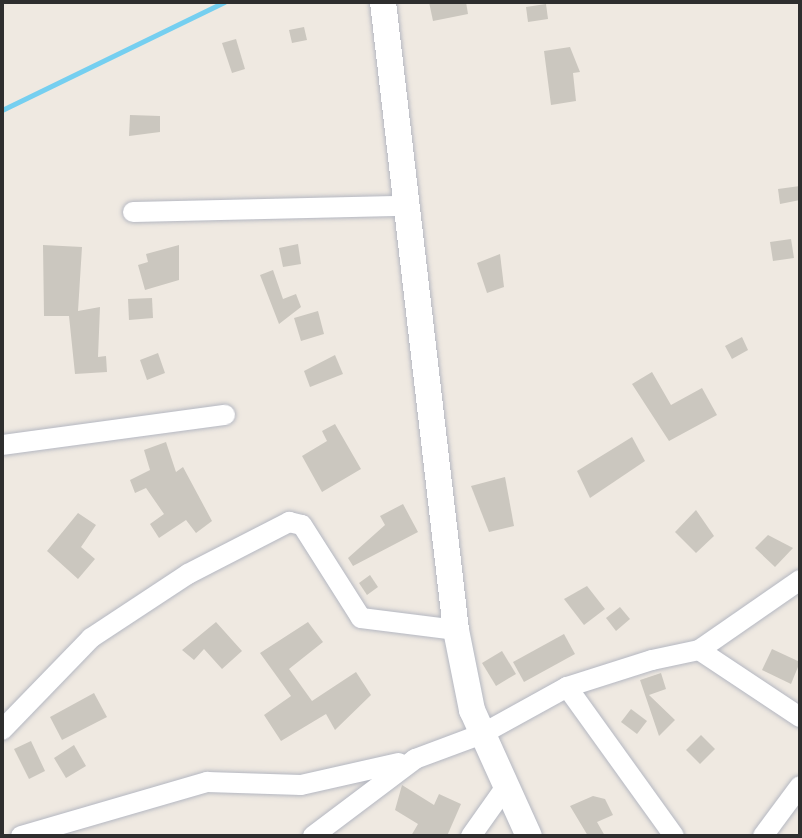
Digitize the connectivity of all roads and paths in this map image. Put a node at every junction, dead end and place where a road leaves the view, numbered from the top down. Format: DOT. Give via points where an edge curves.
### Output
graph roads {
  1 [pos="383,2"];
  2 [pos="407,206"];
  3 [pos="133,212"];
  4 [pos="225,415"];
  5 [pos="2,445"];
  6 [pos="800,580"];
  7 [pos="456,630"];
  8 [pos="699,650"];
  9 [pos="567,687"];
  10 [pos="800,717"];
  11 [pos="2,730"];
  12 [pos="482,734"];
  13 [pos="415,759"];
  14 [pos="800,786"];
  15 [pos="505,788"];
  16 [pos="21,836"];
  17 [pos="313,836"];
  18 [pos="471,836"];
  19 [pos="529,836"];
  20 [pos="674,836"];
  21 [pos="763,836"];
  1 -- 2 [label="street"];
  2 -- 3 [label="street"];
  2 -- 7 [label="street"];
  4 -- 5 [label="street"];
  6 -- 8 [label="street"];
  7 -- 11 [label="street" via="361,618 302,525 289,522 104,628"];
  7 -- 12 [label="street"];
  8 -- 9 [label="street"];
  8 -- 10 [label="street"];
  9 -- 12 [label="street"];
  9 -- 20 [label="street"];
  12 -- 13 [label="street"];
  12 -- 15 [label="street"];
  13 -- 16 [label="street" via="301,785 207,782"];
  13 -- 17 [label="street"];
  14 -- 21 [label="street"];
  15 -- 18 [label="street"];
  15 -- 19 [label="street"];
}
